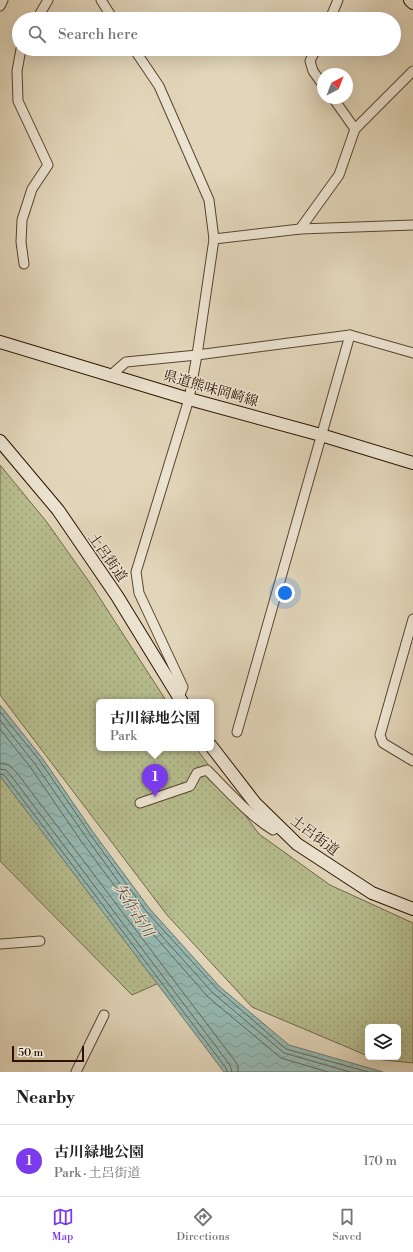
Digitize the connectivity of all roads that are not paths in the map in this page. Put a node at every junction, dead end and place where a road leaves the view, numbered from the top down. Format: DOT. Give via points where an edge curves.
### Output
graph roads {
  1 [pos="3,0"];
  2 [pos="48,0"];
  3 [pos="100,0"];
  4 [pos="338,0"];
  5 [pos="410,0"];
  6 [pos="413,3"];
  7 [pos="0,6"];
  8 [pos="41,12"];
  9 [pos="109,12"];
  10 [pos="333,12"];
  11 [pos="20,56"];
  12 [pos="139,56"];
  13 [pos="312,56"];
  14 [pos="413,70"];
  15 [pos="317,77"];
  16 [pos="337,104"];
  17 [pos="355,129"];
  18 [pos="413,225"];
  19 [pos="300,229"];
  20 [pos="214,239"];
  21 [pos="24,264"];
  22 [pos="350,335"];
  23 [pos="0,342"];
  24 [pos="413,353"];
  25 [pos="197,355"];
  26 [pos="111,374"];
  27 [pos="189,399"];
  28 [pos="321,435"];
  29 [pos="0,441"];
  30 [pos="413,463"];
  31 [pos="413,619"];
  32 [pos="179,699"];
  33 [pos="180,699"];
  34 [pos="237,732"];
  35 [pos="214,751"];
  36 [pos="413,761"];
  37 [pos="140,803"];
  38 [pos="279,826"];
  39 [pos="413,909"];
  40 [pos="40,941"];
  41 [pos="0,944"];
  42 [pos="104,1015"];
  43 [pos="76,1072"];
  1 -- 7 [label="street"];
  2 -- 8 [label="street"];
  3 -- 9 [label="street"];
  4 -- 10 [label="street"];
  5 -- 6 [label="street"];
  11 -- 21 [label="street" via="17,71 18,101 48,165 32,189 22,220"];
  12 -- 20 [label="street" via="159,86 209,200"];
  13 -- 15 [label="street" via="310,61"];
  14 -- 17 [label="street"];
  16 -- 17 [label="street"];
  17 -- 19 [label="street" via="339,175"];
  18 -- 19 [label="street"];
  19 -- 20 [label="street"];
  20 -- 25 [label="street"];
  22 -- 24 [label="street"];
  22 -- 25 [label="street"];
  22 -- 28 [label="street"];
  23 -- 26 [label="street, 県道熊味岡崎線"];
  25 -- 26 [label="street" via="126,362"];
  25 -- 27 [label="street"];
  26 -- 27 [label="street, 県道熊味岡崎線"];
  27 -- 28 [label="street, 県道熊味岡崎線"];
  27 -- 33 [label="street" via="136,572 139,593 183,686"];
  28 -- 30 [label="street, 県道熊味岡崎線"];
  28 -- 34 [label="street"];
  29 -- 32 [label="street, 土呂街道" via="58,510 117,596"];
  31 -- 36 [label="street" via="380,735 383,742"];
  35 -- 38 [label="street, 土呂街道" via="255,803"];
  37 -- 38 [label="street" via="190,786 197,773 207,770 267,826 273,830"];
  38 -- 39 [label="street, 土呂街道" via="297,844 372,893"];
  40 -- 41 [label="street"];
  42 -- 43 [label="street"];
}
